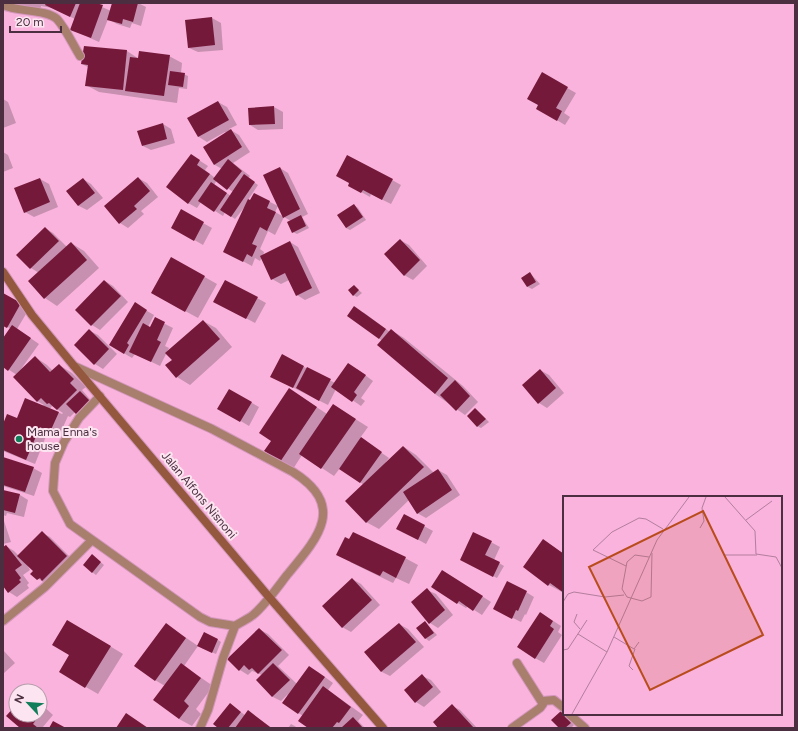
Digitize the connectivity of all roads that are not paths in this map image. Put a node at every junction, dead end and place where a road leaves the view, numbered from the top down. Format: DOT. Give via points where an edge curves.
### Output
graph roads {
  1 [pos="3,5"];
  2 [pos="80,56"];
  3 [pos="3,272"];
  4 [pos="74,366"];
  5 [pos="100,396"];
  6 [pos="92,540"];
  7 [pos="269,597"];
  8 [pos="3,621"];
  9 [pos="235,626"];
  10 [pos="517,663"];
  11 [pos="543,701"];
  12 [pos="563,707"];
  13 [pos="570,715"];
  14 [pos="200,728"];
  15 [pos="383,728"];
  16 [pos="512,728"];
  17 [pos="585,728"];
  1 -- 2 [label="street" via="50,15 57,20"];
  3 -- 4 [label="main road, Jalan Alfons Nisnoni" via="32,315"];
  4 -- 5 [label="main road, Jalan Alfons Nisnoni"];
  4 -- 7 [label="street" via="212,429 293,472 306,480 315,490 321,498 323,507 320,529 314,544"];
  5 -- 6 [label="street" via="79,418 64,442 55,463 53,478 53,491 70,524"];
  5 -- 7 [label="main road, Jalan Alfons Nisnoni"];
  6 -- 8 [label="street" via="45,587"];
  6 -- 9 [label="street" via="200,617 210,622"];
  7 -- 9 [label="street" via="254,615"];
  7 -- 15 [label="main road, Jalan Alfons Nisnoni"];
  9 -- 14 [label="street"];
  10 -- 11 [label="street"];
  11 -- 12 [label="street" via="554,700"];
  11 -- 16 [label="street" via="540,708"];
  13 -- 17 [label="street"];
}
